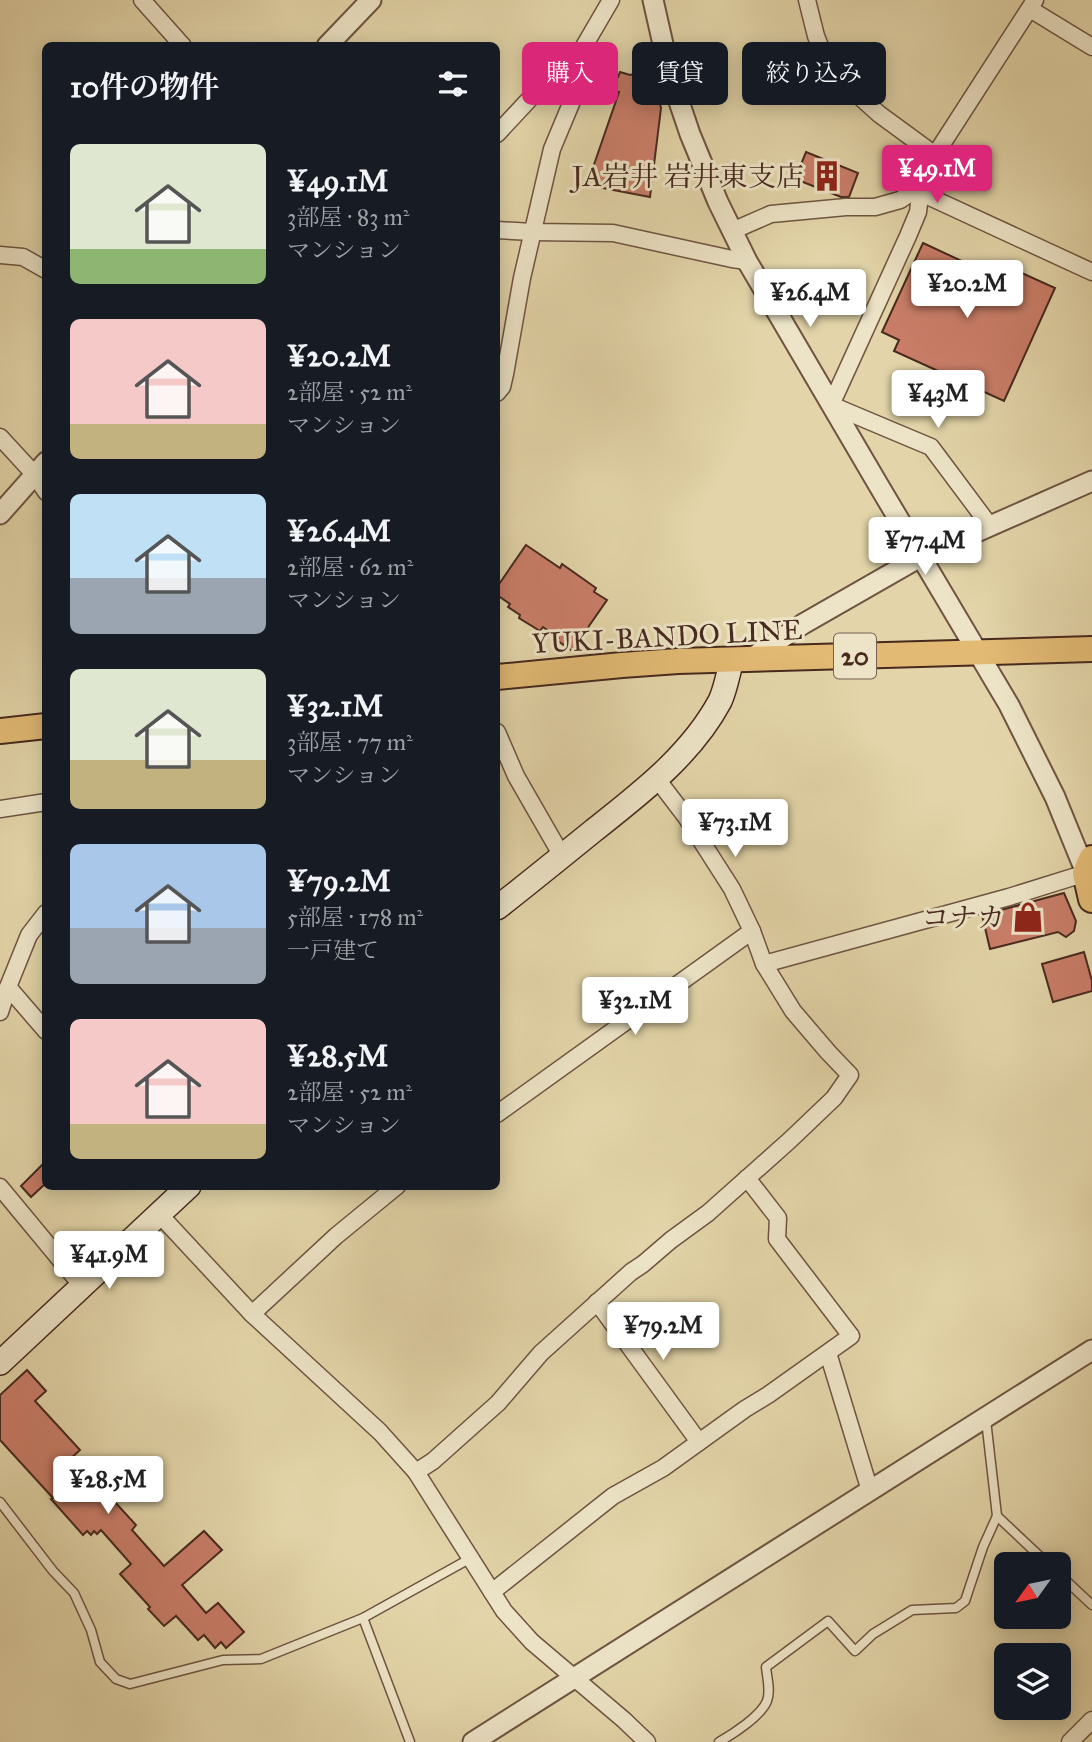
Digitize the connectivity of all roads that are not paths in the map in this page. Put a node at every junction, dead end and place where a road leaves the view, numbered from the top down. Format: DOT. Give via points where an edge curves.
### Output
graph roads {
  1 [pos="142,0"];
  2 [pos="371,0"];
  3 [pos="611,0"];
  4 [pos="653,0"];
  5 [pos="807,0"];
  6 [pos="1032,4"];
  7 [pos="179,42"];
  8 [pos="331,42"];
  9 [pos="586,42"];
  10 [pos="1092,47"];
  11 [pos="524,105"];
  12 [pos="570,105"];
  13 [pos="500,131"];
  14 [pos="935,155"];
  15 [pos="921,193"];
  16 [pos="500,230"];
  17 [pos="732,231"];
  18 [pos="532,232"];
  19 [pos="0,255"];
  20 [pos="747,261"];
  21 [pos="42,268"];
  22 [pos="1092,272"];
  23 [pos="500,389"];
  24 [pos="831,405"];
  25 [pos="0,437"];
  26 [pos="40,469"];
  27 [pos="1092,481"];
  28 [pos="0,514"];
  29 [pos="990,526"];
  30 [pos="920,557"];
  31 [pos="1092,649"];
  32 [pos="979,652"];
  33 [pos="741,659"];
  34 [pos="500,677"];
  35 [pos="42,726"];
  36 [pos="0,731"];
  37 [pos="500,739"];
  38 [pos="657,779"];
  39 [pos="42,803"];
  40 [pos="0,809"];
  41 [pos="562,856"];
  42 [pos="1089,866"];
  43 [pos="1092,899"];
  44 [pos="500,906"];
  45 [pos="42,919"];
  46 [pos="752,931"];
  47 [pos="764,964"];
  48 [pos="8,987"];
  49 [pos="0,1013"];
  50 [pos="42,1026"];
  51 [pos="500,1112"];
  52 [pos="747,1178"];
  53 [pos="0,1187"];
  54 [pos="181,1190"];
  55 [pos="392,1190"];
  56 [pos="159,1214"];
  57 [pos="82,1286"];
  58 [pos="597,1303"];
  59 [pos="252,1314"];
  60 [pos="1092,1350"];
  61 [pos="828,1353"];
  62 [pos="0,1363"];
  63 [pos="986,1417"];
  64 [pos="699,1442"];
  65 [pos="416,1472"];
  66 [pos="870,1491"];
  67 [pos="0,1502"];
  68 [pos="996,1516"];
  69 [pos="1035,1552"];
  70 [pos="471,1558"];
  71 [pos="1071,1585"];
  72 [pos="492,1592"];
  73 [pos="1092,1605"];
  74 [pos="363,1618"];
  75 [pos="574,1679"];
  76 [pos="1092,1720"];
  77 [pos="410,1742"];
  78 [pos="473,1742"];
  79 [pos="647,1742"];
  80 [pos="719,1742"];
  81 [pos="1070,1742"];
  1 -- 7 [label="street"];
  2 -- 8 [label="street"];
  3 -- 9 [label="street"];
  4 -- 17 [label="street" via="670,75 690,134"];
  5 -- 14 [label="street" via="825,60 837,76"];
  6 -- 10 [label="street"];
  6 -- 14 [label="street"];
  11 -- 13 [label="street"];
  12 -- 18 [label="street" via="552,149"];
  14 -- 15 [label="street" via="922,179"];
  15 -- 17 [label="street" via="875,207 771,215"];
  15 -- 22 [label="street"];
  15 -- 24 [label="street" via="908,236"];
  16 -- 18 [label="street"];
  17 -- 20 [label="street"];
  18 -- 20 [label="street" via="613,233"];
  18 -- 23 [label="street"];
  19 -- 21 [label="street" via="23,257"];
  20 -- 24 [label="street"];
  24 -- 29 [label="street" via="931,447"];
  24 -- 30 [label="street"];
  25 -- 26 [label="street"];
  26 -- 28 [label="street"];
  27 -- 29 [label="street"];
  29 -- 30 [label="street"];
  30 -- 32 [label="street"];
  30 -- 33 [label="street"];
  31 -- 32 [label="main road, YUKI-BANDO LINE / 20"];
  32 -- 33 [label="main road, YUKI-BANDO LINE / 20"];
  32 -- 42 [label="street"];
  33 -- 34 [label="main road, YUKI-BANDO LINE / 20" via="622,664"];
  33 -- 38 [label="main road" via="707,721"];
  35 -- 36 [label="main road"];
  37 -- 41 [label="street"];
  38 -- 41 [label="main road"];
  38 -- 46 [label="street" via="732,889"];
  39 -- 40 [label="street"];
  41 -- 44 [label="main road"];
  42 -- 43 [label="highway"];
  42 -- 47 [label="street" via="1009,897"];
  45 -- 48 [label="street" via="29,934"];
  46 -- 47 [label="street"];
  46 -- 51 [label="street"];
  47 -- 52 [label="street" via="793,1011 850,1075 834,1098"];
  48 -- 49 [label="street"];
  48 -- 50 [label="street"];
  52 -- 58 [label="street"];
  52 -- 61 [label="street" via="778,1218 777,1239 850,1336"];
  53 -- 57 [label="street"];
  54 -- 56 [label="main road"];
  55 -- 59 [label="street"];
  56 -- 57 [label="main road"];
  56 -- 59 [label="street"];
  57 -- 62 [label="main road"];
  58 -- 64 [label="street"];
  58 -- 65 [label="street" via="541,1353 498,1403"];
  59 -- 65 [label="street" via="380,1432"];
  60 -- 63 [label="street"];
  61 -- 64 [label="street"];
  61 -- 66 [label="street"];
  63 -- 66 [label="street"];
  63 -- 68 [label="lane"];
  64 -- 72 [label="street" via="613,1496"];
  65 -- 70 [label="street"];
  66 -- 75 [label="street"];
  67 -- 74 [label="lane" via="74,1593 100,1662 116,1679 130,1684 223,1660 261,1659"];
  68 -- 69 [label="lane"];
  68 -- 80 [label="lane" via="965,1601 956,1608 912,1610 855,1651 828,1621 766,1667 766,1703 743,1727"];
  70 -- 72 [label="street"];
  70 -- 74 [label="lane"];
  71 -- 73 [label="lane"];
  72 -- 75 [label="street" via="531,1642"];
  74 -- 77 [label="lane"];
  75 -- 78 [label="street"];
  75 -- 79 [label="street"];
  76 -- 81 [label="street"];
}
